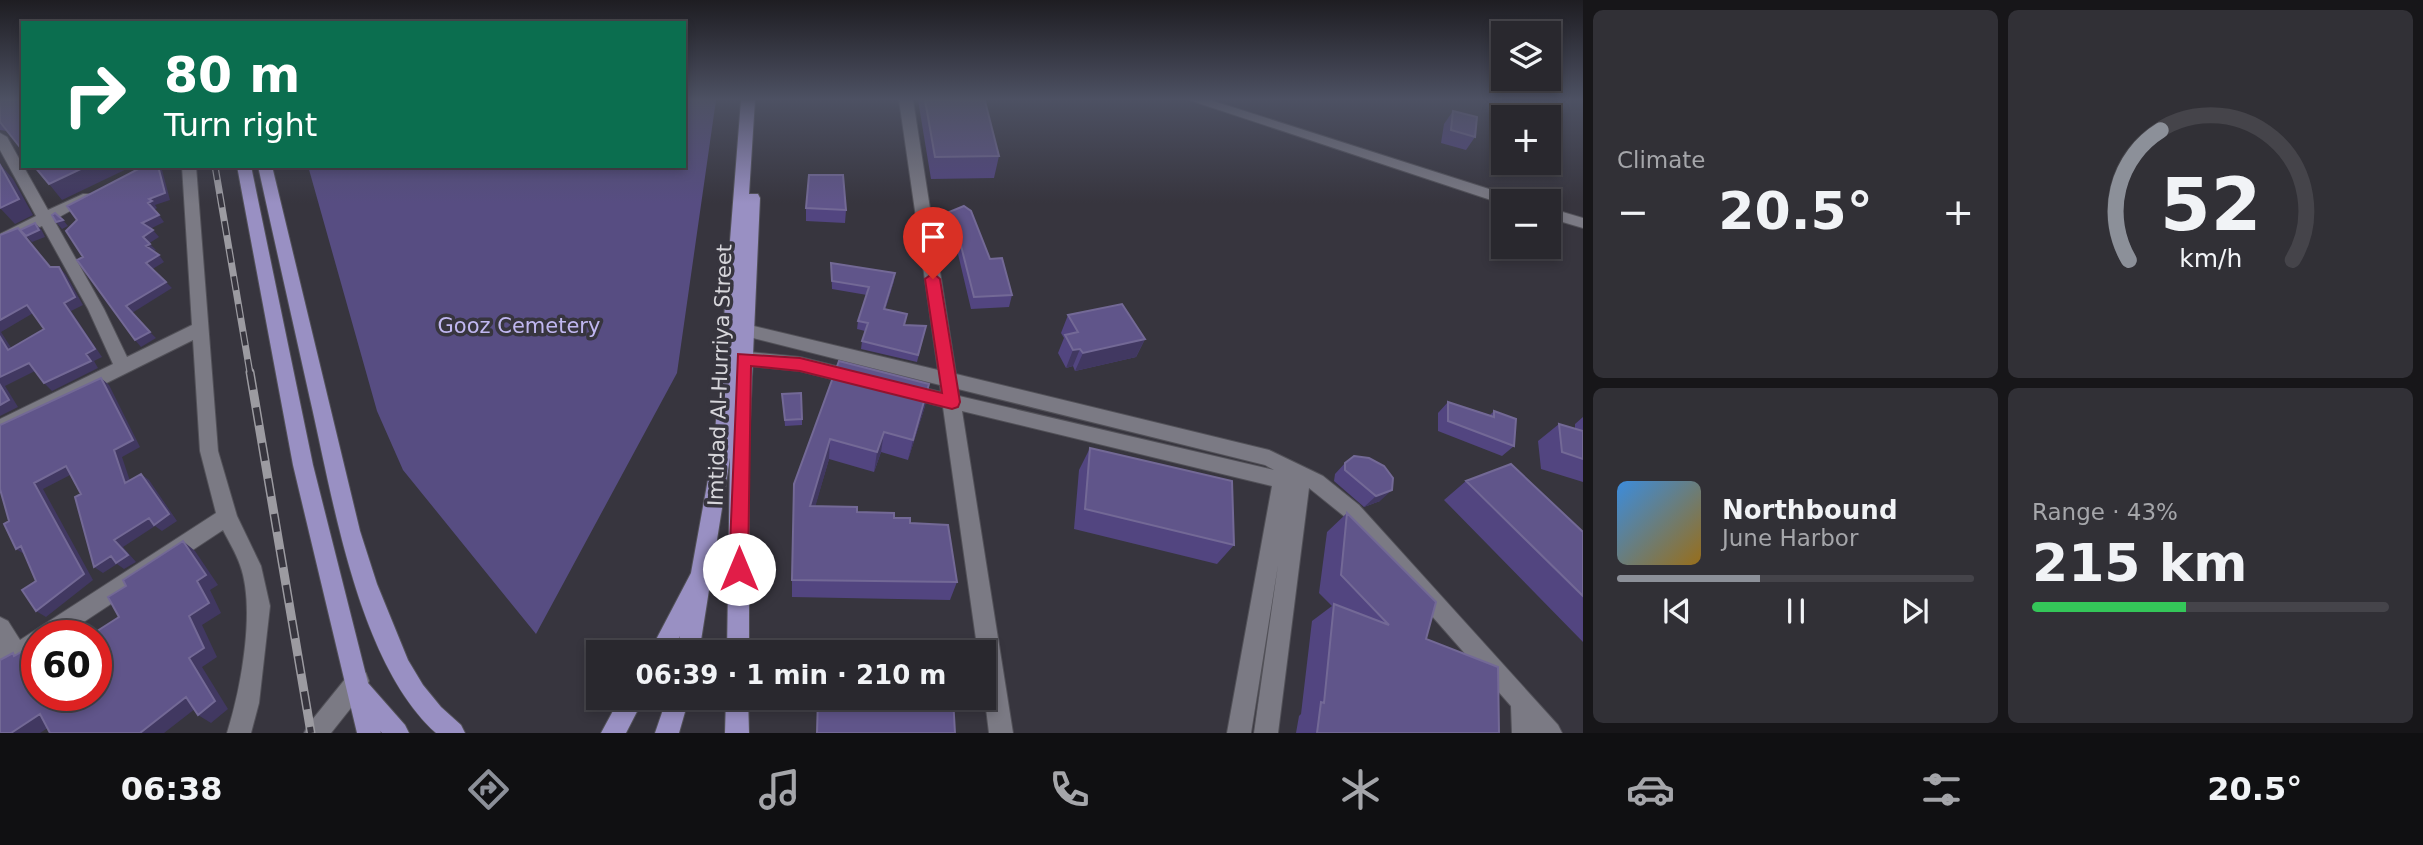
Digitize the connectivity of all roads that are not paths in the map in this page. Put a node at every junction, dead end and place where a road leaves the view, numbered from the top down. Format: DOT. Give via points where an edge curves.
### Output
graph roads {
  1 [pos="747,134"];
  2 [pos="755,134"];
  3 [pos="911,134"];
  4 [pos="1301,134"];
  5 [pos="0,137"];
  6 [pos="189,168"];
  7 [pos="244,168"];
  8 [pos="265,168"];
  9 [pos="105,189"];
  10 [pos="1491,195"];
  11 [pos="1561,217"];
  12 [pos="45,218"];
  13 [pos="1583,223"];
  14 [pos="0,240"];
  15 [pos="201,328"];
  16 [pos="738,329"];
  17 [pos="736,358"];
  18 [pos="122,365"];
  19 [pos="948,381"];
  20 [pos="952,402"];
  21 [pos="0,428"];
  22 [pos="1290,473"];
  23 [pos="227,517"];
  24 [pos="705,562"];
  25 [pos="68,620"];
  26 [pos="0,628"];
  27 [pos="666,640"];
  28 [pos="690,640"];
  29 [pos="738,640"];
  30 [pos="1483,658"];
  31 [pos="8,660"];
  32 [pos="359,685"];
  33 [pos="1483,696"];
  34 [pos="1522,702"];
  35 [pos="626,710"];
  36 [pos="674,710"];
  37 [pos="737,710"];
  38 [pos="239,733"];
  39 [pos="316,733"];
  40 [pos="369,733"];
  41 [pos="397,733"];
  42 [pos="453,733"];
  43 [pos="613,733"];
  44 [pos="667,733"];
  45 [pos="737,733"];
  46 [pos="1002,733"];
  47 [pos="1239,733"];
  48 [pos="1266,733"];
  49 [pos="1524,733"];
  50 [pos="1550,733"];
  1 -- 16 [label="main road"];
  2 -- 16 [label="main road, Imtidad Al-Hurriya Street"];
  3 -- 19 [label="street"];
  4 -- 10 [label="street"];
  5 -- 12 [label="street"];
  6 -- 15 [label="street"];
  7 -- 32 [label="main road" via="303,466"];
  8 -- 42 [label="main road" via="350,531 365,577 411,686 425,707"];
  9 -- 12 [label="street"];
  11 -- 13 [label="street"];
  12 -- 14 [label="street"];
  12 -- 18 [label="street" via="92,300"];
  15 -- 18 [label="street"];
  15 -- 23 [label="street" via="209,451"];
  16 -- 17 [label="main road"];
  16 -- 19 [label="street"];
  17 -- 20 [label="street" via="800,365"];
  17 -- 24 [label="main road"];
  17 -- 29 [label="main road, Imtidad Al-Hurriya Street"];
  18 -- 21 [label="street"];
  19 -- 20 [label="street"];
  19 -- 22 [label="street" via="1095,413"];
  20 -- 22 [label="street"];
  20 -- 46 [label="street"];
  22 -- 30 [label="street" via="1328,489 1352,511"];
  22 -- 47 [label="street"];
  22 -- 48 [label="street"];
  23 -- 25 [label="street"];
  23 -- 38 [label="street" via="251,566 259,606 248,702"];
  24 -- 27 [label="main road"];
  24 -- 28 [label="main road"];
  26 -- 31 [label="street"];
  30 -- 33 [label="street"];
  30 -- 34 [label="street"];
  32 -- 39 [label="street"];
  32 -- 40 [label="main road"];
  32 -- 41 [label="main road"];
  34 -- 49 [label="street"];
  34 -- 50 [label="street"];
  35 -- 43 [label="main road"];
  36 -- 44 [label="main road"];
  37 -- 45 [label="main road"];
}
